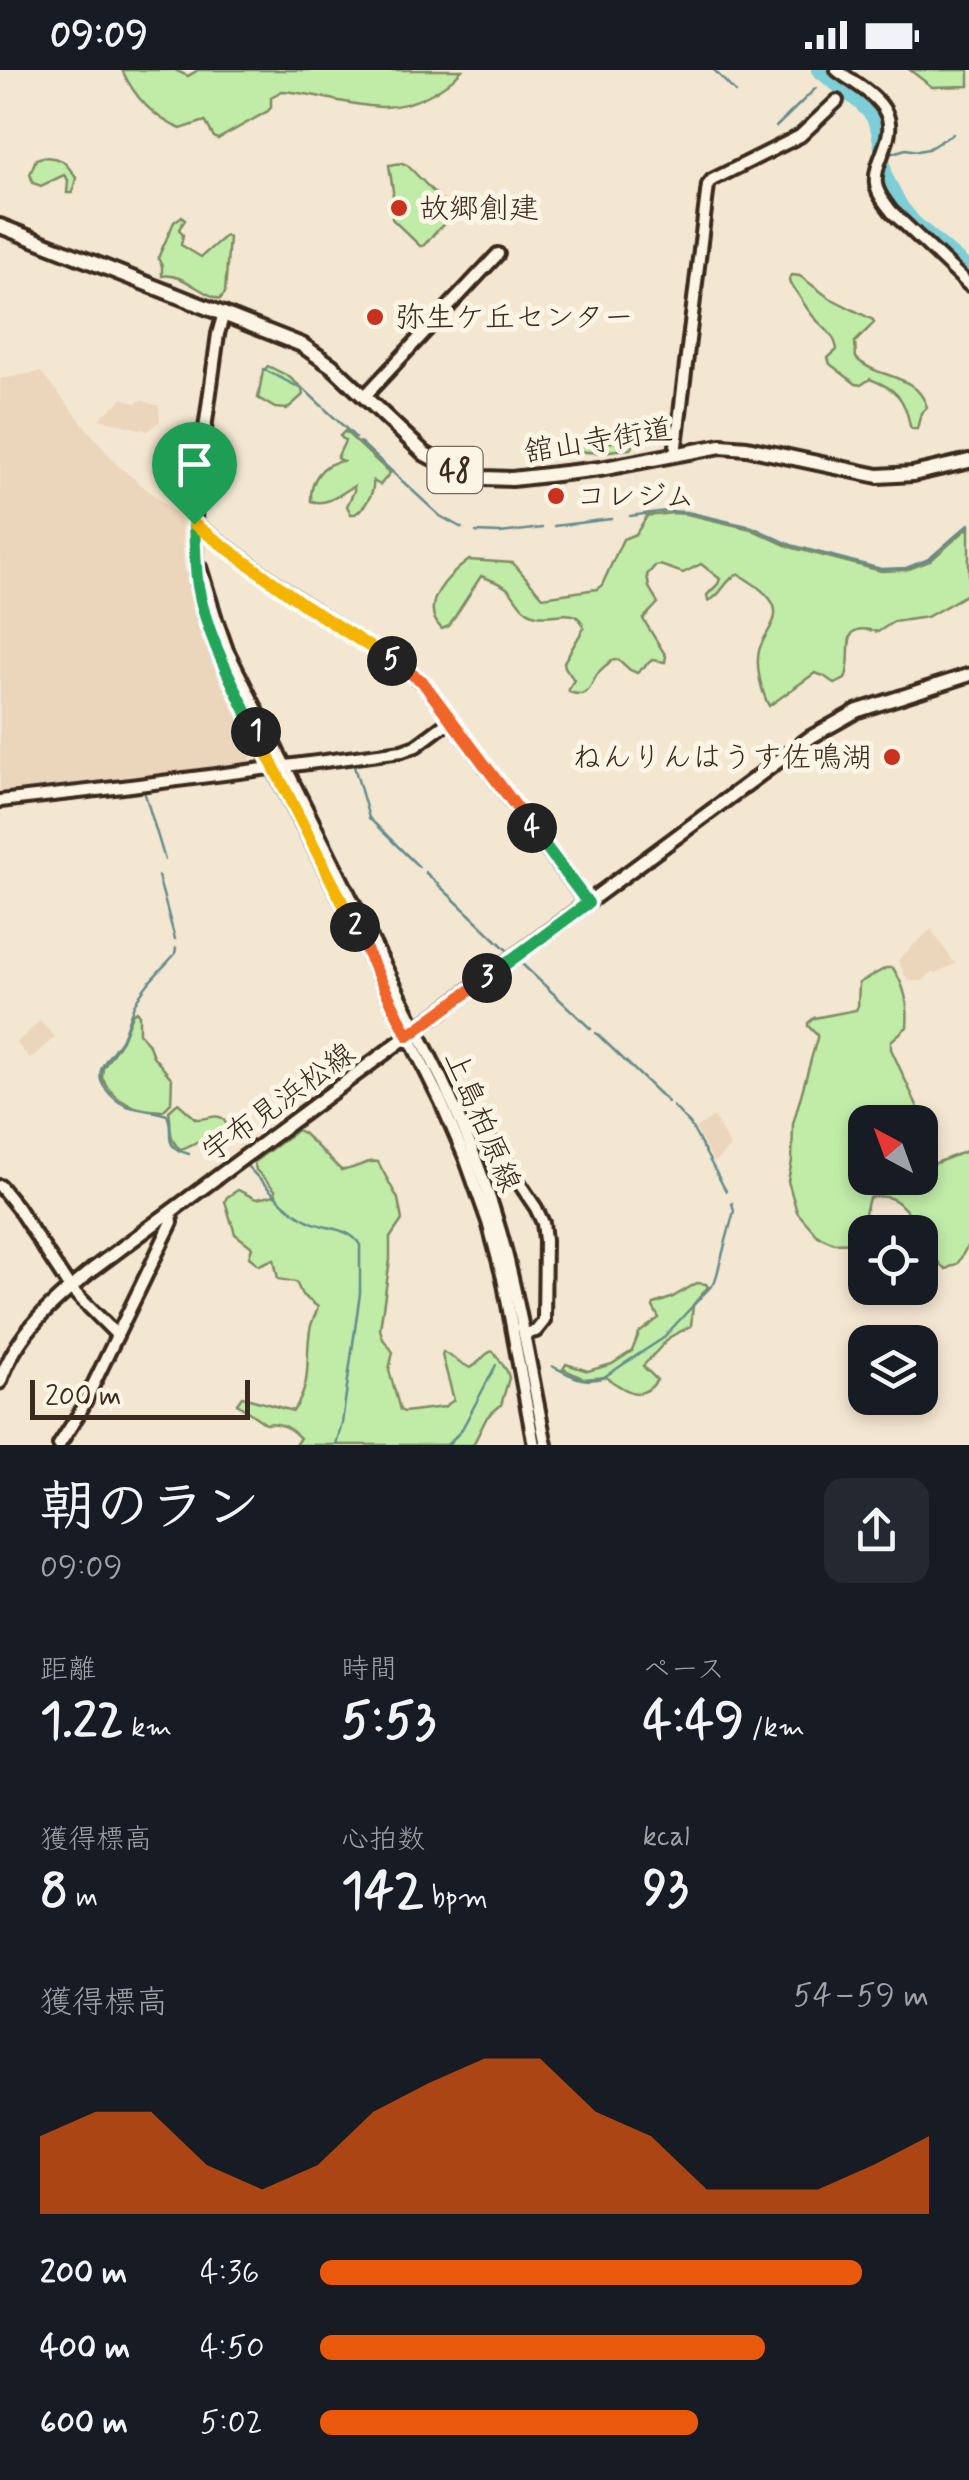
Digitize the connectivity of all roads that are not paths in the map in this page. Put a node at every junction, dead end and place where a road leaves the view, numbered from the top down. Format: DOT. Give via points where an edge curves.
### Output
graph roads {
  1 [pos="837,70"];
  2 [pos="838,101"];
  3 [pos="0,226"];
  4 [pos="498,254"];
  5 [pos="969,286"];
  6 [pos="224,313"];
  7 [pos="364,397"];
  8 [pos="675,454"];
  9 [pos="969,461"];
  10 [pos="194,524"];
  11 [pos="969,675"];
  12 [pos="452,720"];
  13 [pos="279,766"];
  14 [pos="0,801"];
  15 [pos="588,903"];
  16 [pos="413,1033"];
  17 [pos="466,1132"];
  18 [pos="0,1186"];
  19 [pos="171,1212"];
  20 [pos="70,1288"];
  21 [pos="524,1334"];
  22 [pos="118,1335"];
  23 [pos="0,1382"];
  24 [pos="59,1445"];
  25 [pos="534,1445"];
  26 [pos="546,1445"];
  1 -- 5 [label="street" via="884,109 889,126 876,186 886,205"];
  2 -- 8 [label="street" via="800,136 708,184"];
  3 -- 6 [label="main road, 舘山寺街道 / 48"];
  4 -- 7 [label="street"];
  6 -- 7 [label="main road, 舘山寺街道 / 48" via="302,345"];
  6 -- 10 [label="street, 上島柏原線"];
  7 -- 8 [label="main road, 舘山寺街道 / 48" via="432,459 474,476 521,478"];
  8 -- 9 [label="main road, 舘山寺街道 / 48" via="738,447 887,476"];
  10 -- 12 [label="street" via="422,681"];
  10 -- 13 [label="street, 上島柏原線" via="216,620"];
  11 -- 15 [label="main road, 宇布見浜松線" via="827,726"];
  12 -- 13 [label="street" via="409,749"];
  12 -- 15 [label="street"];
  13 -- 14 [label="street"];
  13 -- 16 [label="street, 上島柏原線"];
  15 -- 16 [label="main road, 宇布見浜松線"];
  16 -- 17 [label="street, 上島柏原線"];
  16 -- 19 [label="main road, 宇布見浜松線"];
  16 -- 25 [label="street, 上島柏原線" via="488,1222"];
  17 -- 21 [label="street, 上島柏原線" via="504,1246"];
  17 -- 21 [label="street" via="483,1129 543,1223 544,1321"];
  18 -- 20 [label="street"];
  19 -- 20 [label="main road, 宇布見浜松線"];
  19 -- 22 [label="street"];
  20 -- 22 [label="street"];
  20 -- 23 [label="main road, 宇布見浜松線" via="28,1330"];
  21 -- 26 [label="street, 上島柏原線"];
  22 -- 24 [label="street"];
}
